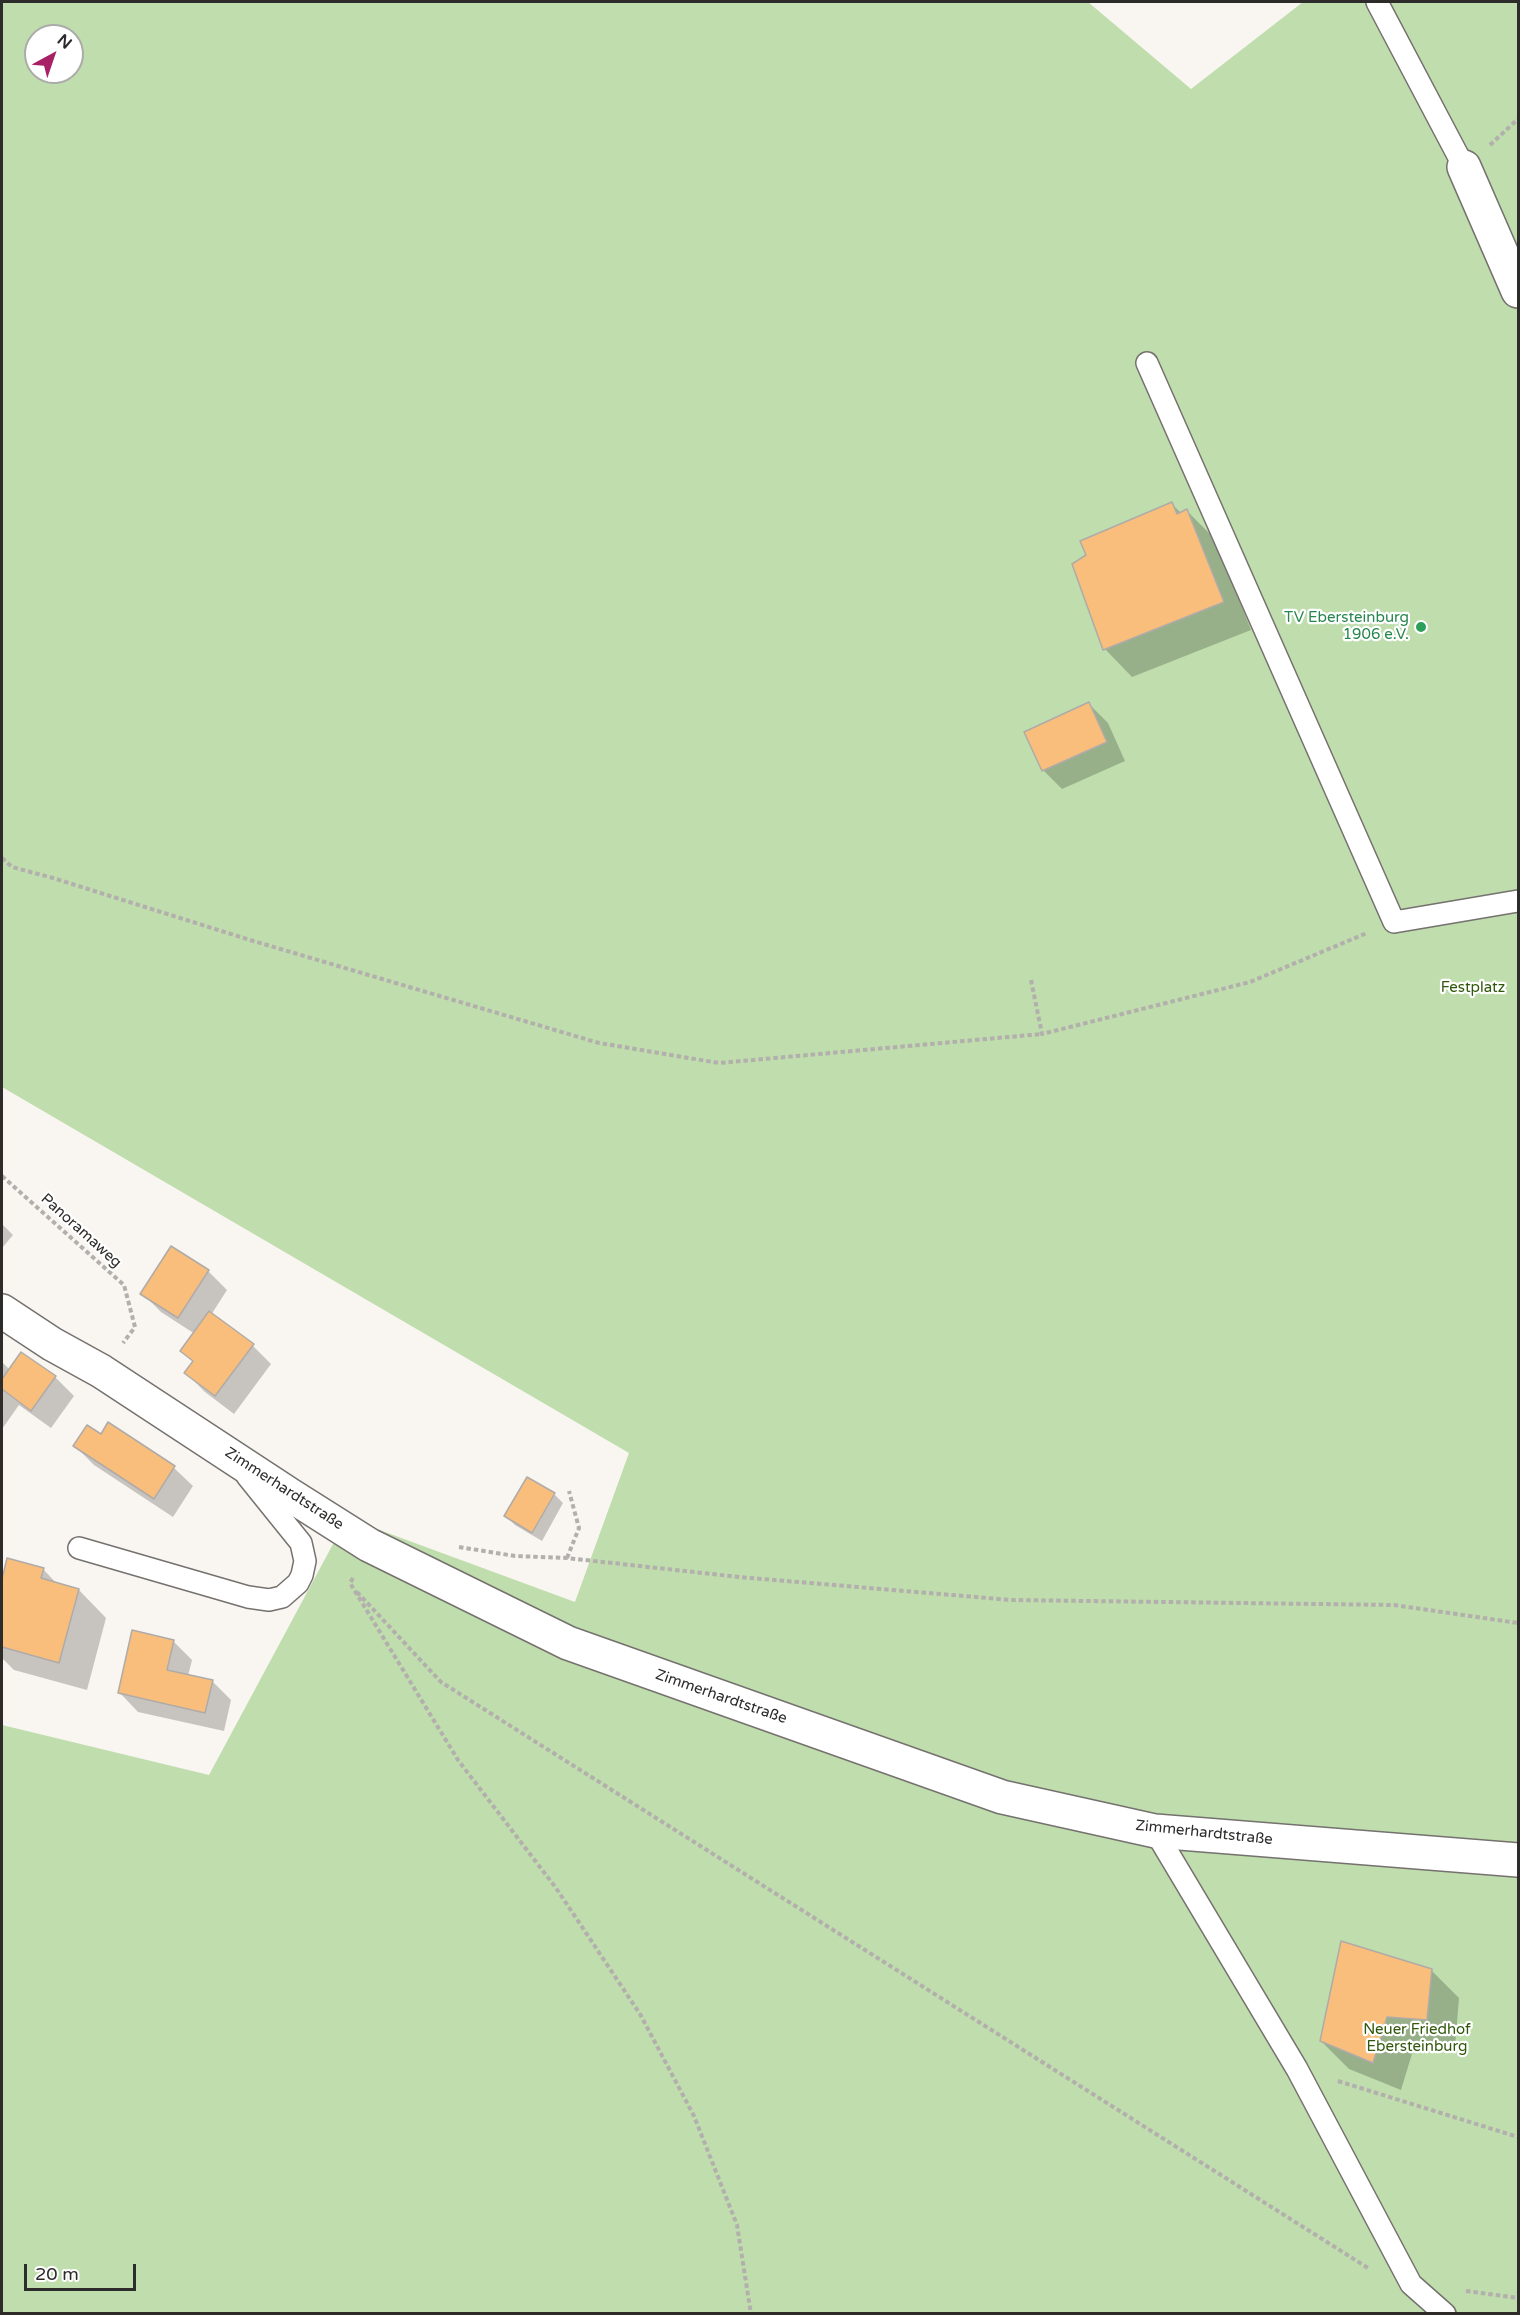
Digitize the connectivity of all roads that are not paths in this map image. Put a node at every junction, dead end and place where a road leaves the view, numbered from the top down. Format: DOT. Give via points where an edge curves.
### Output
graph roads {
  1 [pos="1377,2"];
  2 [pos="1464,167"];
  3 [pos="1518,291"];
  4 [pos="1147,363"];
  5 [pos="1518,901"];
  6 [pos="2,1311"];
  7 [pos="230,1454"];
  8 [pos="80,1548"];
  9 [pos="1155,1831"];
  10 [pos="1518,1860"];
  11 [pos="1445,2313"];
  1 -- 2 [label="lane"];
  2 -- 3 [label="street"];
  4 -- 5 [label="lane" via="1394,922"];
  6 -- 7 [label="street, Zimmerhardtstraße"];
  7 -- 8 [label="lane" via="301,1543 305,1561 302,1575 282,1597 248,1597"];
  7 -- 9 [label="street, Zimmerhardtstraße" via="369,1545 568,1643 1002,1797"];
  9 -- 10 [label="street, Zimmerhardtstraße"];
  9 -- 11 [label="lane" via="1297,2069 1411,2284"];
}
